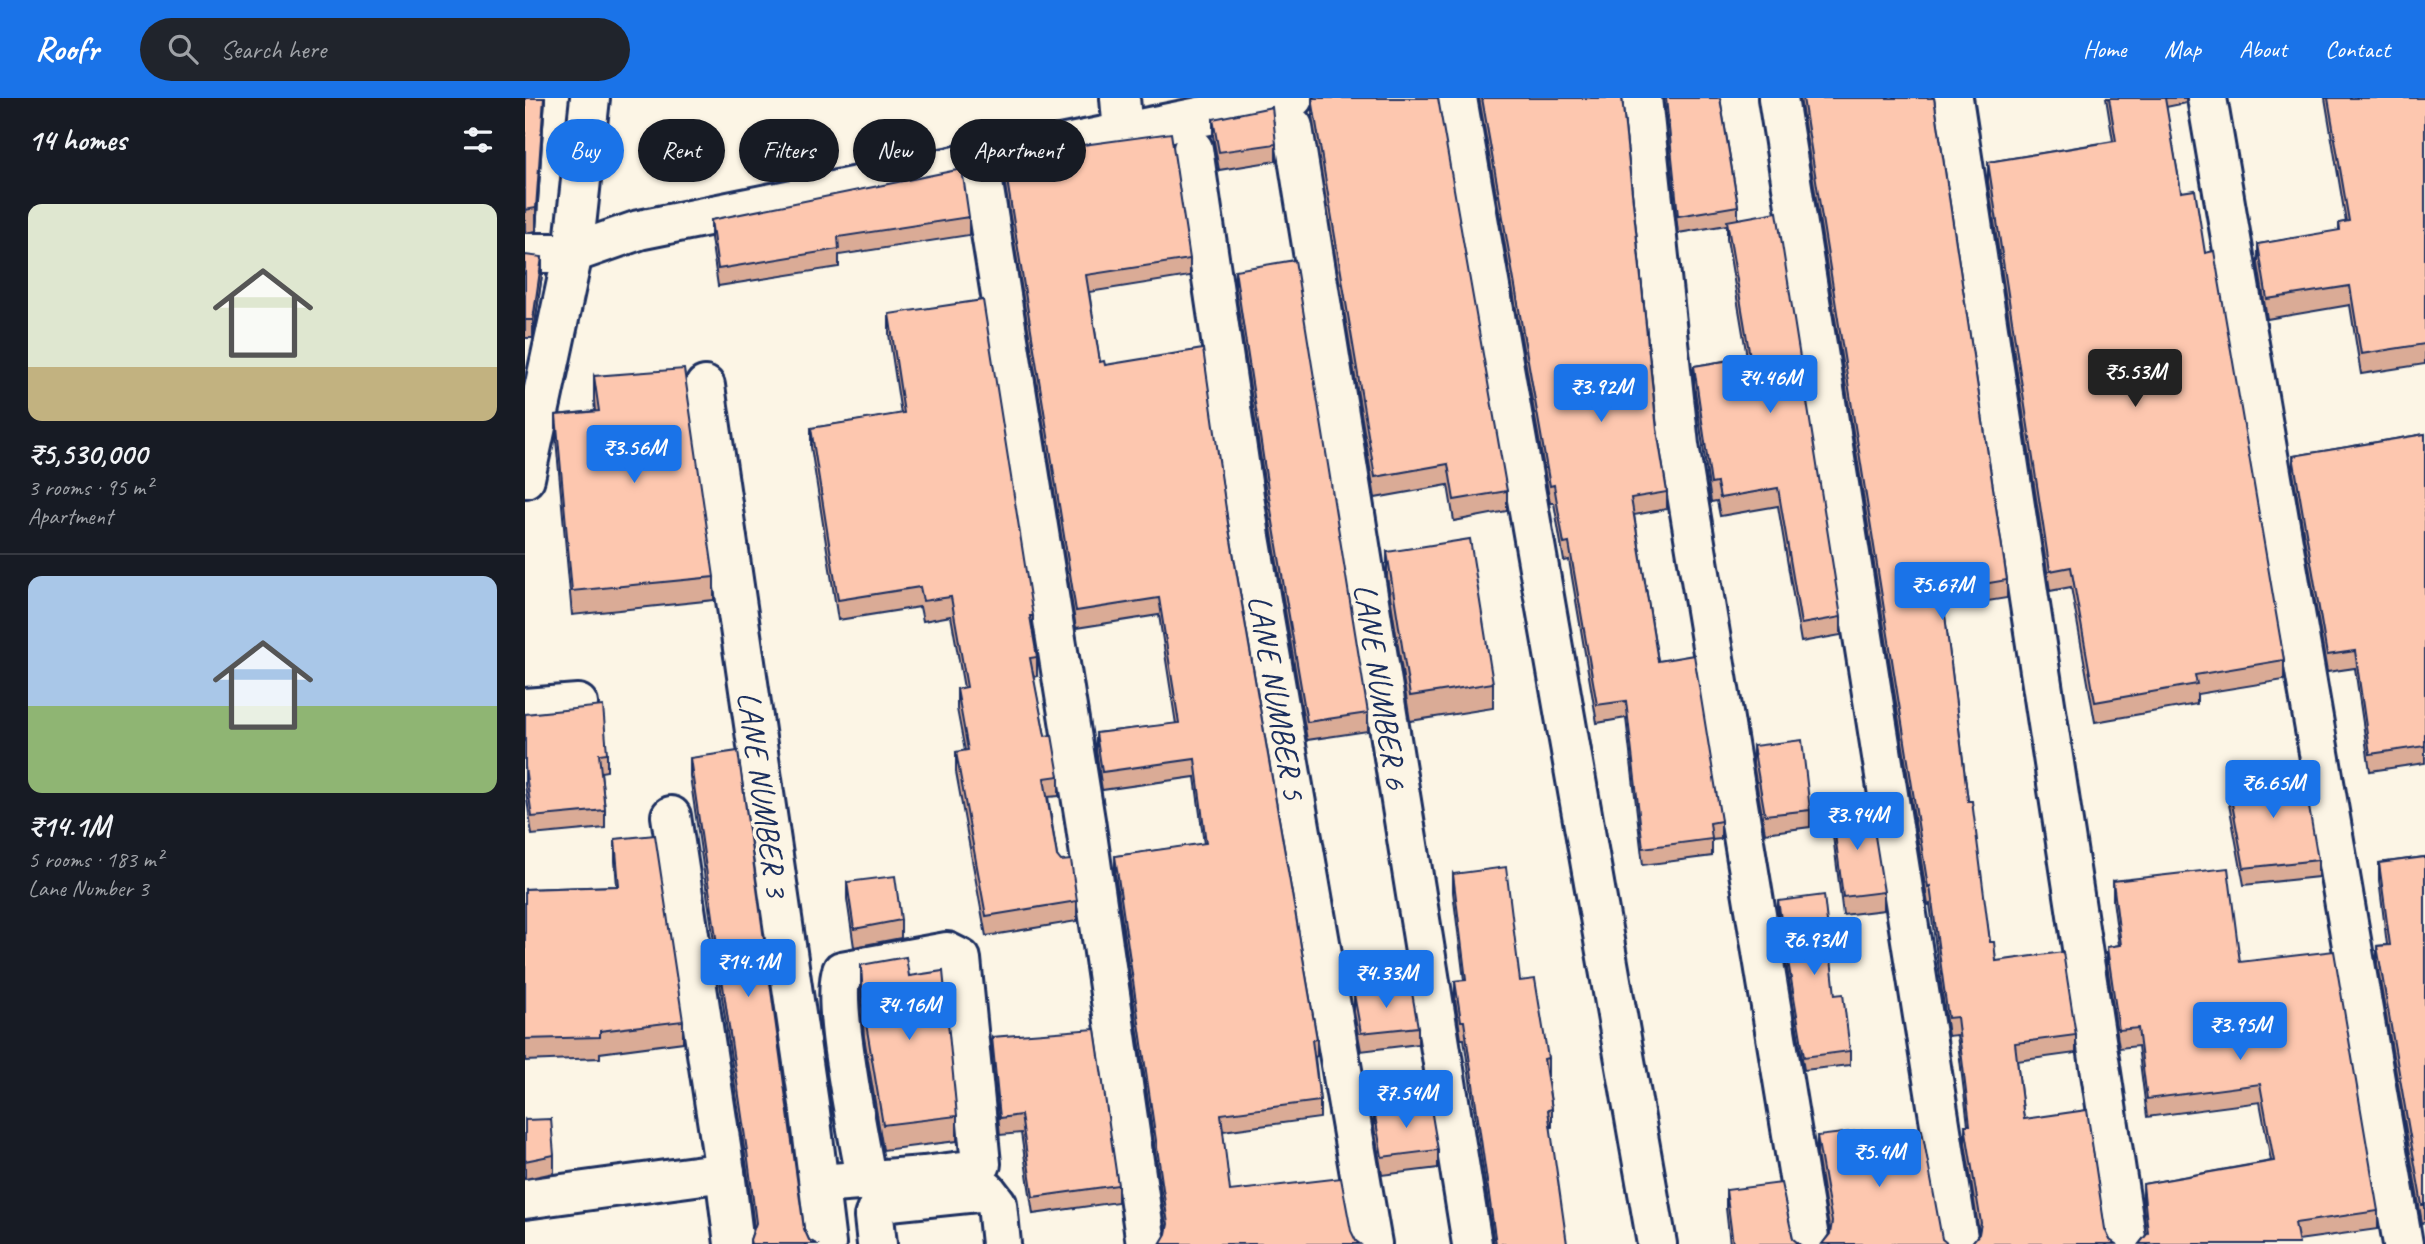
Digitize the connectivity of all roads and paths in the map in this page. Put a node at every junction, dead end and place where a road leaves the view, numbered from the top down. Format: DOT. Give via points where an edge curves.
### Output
graph roads {
  1 [pos="590,98"];
  2 [pos="1457,98"];
  3 [pos="1642,98"];
  4 [pos="1778,98"];
  5 [pos="1953,98"];
  6 [pos="2207,98"];
  7 [pos="1293,113"];
  8 [pos="1121,115"];
  9 [pos="1193,149"];
  10 [pos="983,183"];
  11 [pos="525,253"];
  12 [pos="573,253"];
  13 [pos="705,386"];
  14 [pos="525,478"];
  15 [pos="578,704"];
  16 [pos="525,708"];
  17 [pos="671,816"];
  18 [pos="725,1172"];
  19 [pos="866,1178"];
  20 [pos="819,1184"];
  21 [pos="525,1199"];
  22 [pos="734,1244"];
  23 [pos="826,1244"];
  24 [pos="877,1244"];
  25 [pos="1001,1244"];
  26 [pos="1146,1244"];
  27 [pos="1372,1244"];
  28 [pos="1472,1244"];
  29 [pos="1657,1244"];
  30 [pos="1810,1244"];
  31 [pos="1959,1244"];
  32 [pos="2127,1244"];
  33 [pos="2403,1244"];
  1 -- 12 [label="street"];
  2 -- 29 [label="street"];
  3 -- 30 [label="street" via="1679,445"];
  4 -- 31 [label="street"];
  5 -- 32 [label="street"];
  6 -- 33 [label="street"];
  7 -- 8 [label="street"];
  7 -- 28 [label="street, LANE NUMBER 6"];
  8 -- 12 [label="street" via="639,230"];
  9 -- 27 [label="street, LANE NUMBER 5" via="1250,537"];
  10 -- 26 [label="street" via="1087,834"];
  11 -- 12 [label="street"];
  12 -- 14 [label="street"];
  13 -- 20 [label="street, LANE NUMBER 3"];
  15 -- 16 [label="street"];
  17 -- 18 [label="street"];
  18 -- 21 [label="street"];
  18 -- 22 [label="street"];
  19 -- 19 [label="street" via="969,1170 981,1164 961,959 947,952 842,971 838,982"];
  19 -- 20 [label="street"];
  20 -- 23 [label="street, LANE NUMBER 3"];
  24 -- 25 [label="street" via="874,1217 880,1202 987,1191 996,1204"];
}
